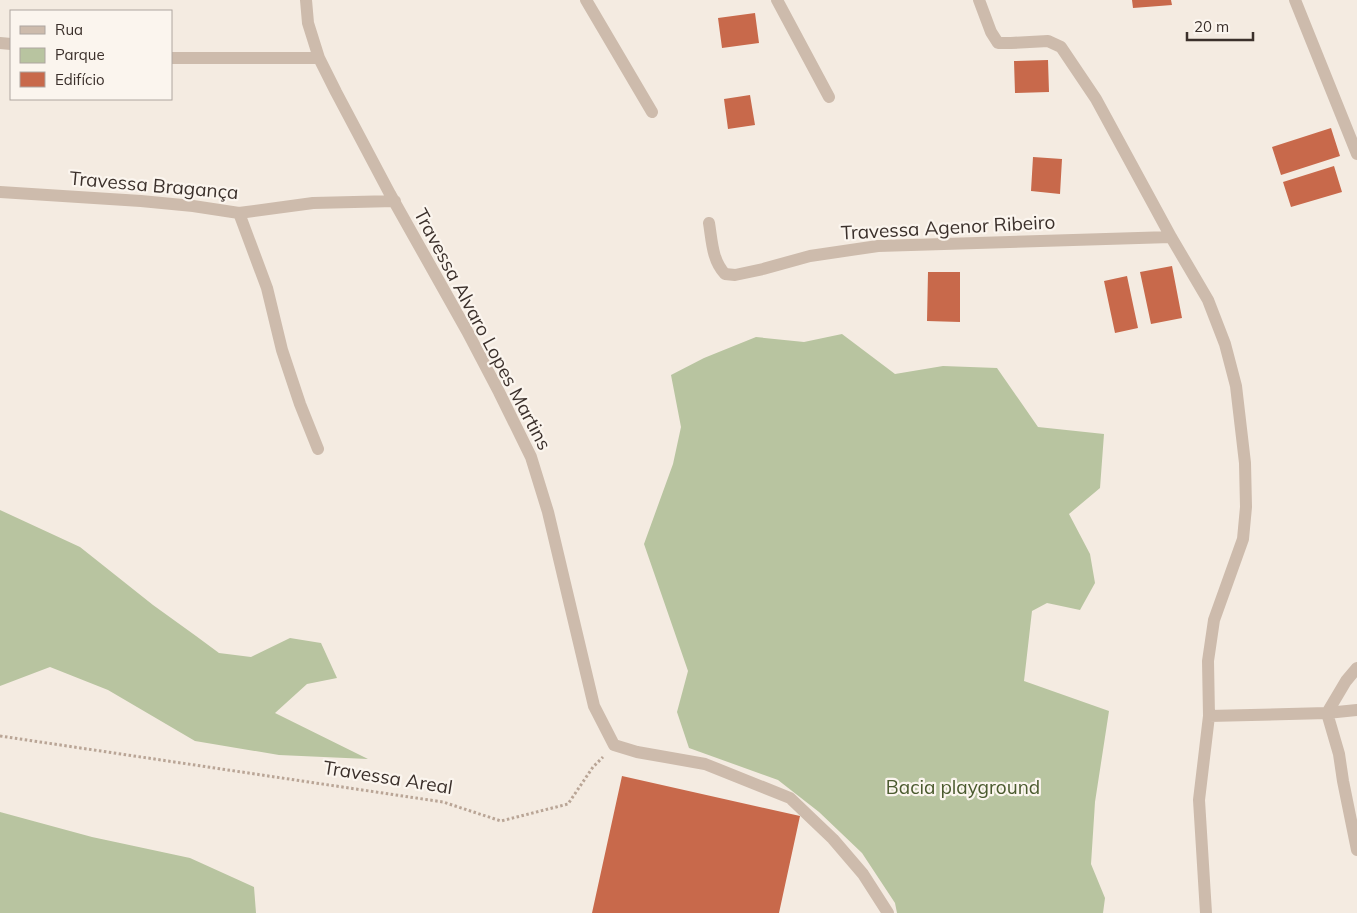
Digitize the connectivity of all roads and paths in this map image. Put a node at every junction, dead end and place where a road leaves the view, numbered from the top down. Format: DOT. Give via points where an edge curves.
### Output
graph roads {
  1 [pos="306,0"];
  2 [pos="586,0"];
  3 [pos="777,0"];
  4 [pos="979,0"];
  5 [pos="1295,0"];
  6 [pos="172,58"];
  7 [pos="319,58"];
  8 [pos="829,97"];
  9 [pos="652,112"];
  10 [pos="1357,154"];
  11 [pos="0,192"];
  12 [pos="395,201"];
  13 [pos="239,213"];
  14 [pos="709,223"];
  15 [pos="1171,237"];
  16 [pos="318,448"];
  17 [pos="1357,668"];
  18 [pos="1357,710"];
  19 [pos="1327,713"];
  20 [pos="1209,716"];
  21 [pos="0,736"];
  22 [pos="614,745"];
  23 [pos="1357,850"];
  24 [pos="888,913"];
  25 [pos="1206,913"];
  1 -- 7 [label="street, Travessa Alvaro Lopes Martins" via="308,23"];
  2 -- 9 [label="street"];
  3 -- 8 [label="street"];
  4 -- 15 [label="street" via="998,42 1048,41 1061,47 1096,99"];
  5 -- 10 [label="street"];
  6 -- 7 [label="street"];
  7 -- 12 [label="street, Travessa Alvaro Lopes Martins"];
  11 -- 13 [label="street, Travessa Bragança" via="150,202"];
  12 -- 13 [label="street, Travessa Bragança" via="313,203"];
  12 -- 22 [label="street, Travessa Alvaro Lopes Martins" via="467,331 531,457 548,512 594,706"];
  13 -- 16 [label="street" via="267,288 282,350 300,404"];
  14 -- 15 [label="street, Travessa Agenor Ribeiro" via="718,267 725,274 735,275 810,256 878,246"];
  15 -- 20 [label="street" via="1208,300 1225,344 1236,386 1245,464 1243,539 1214,620 1208,661"];
  17 -- 19 [label="street"];
  18 -- 19 [label="street"];
  19 -- 20 [label="street"];
  19 -- 23 [label="street" via="1339,754"];
  20 -- 25 [label="street" via="1199,800"];
  21 -- 22 [label="path, Travessa Areal" via="443,802 501,821 568,804"];
  22 -- 24 [label="street" via="705,764 790,798 833,839 863,874"];
}
